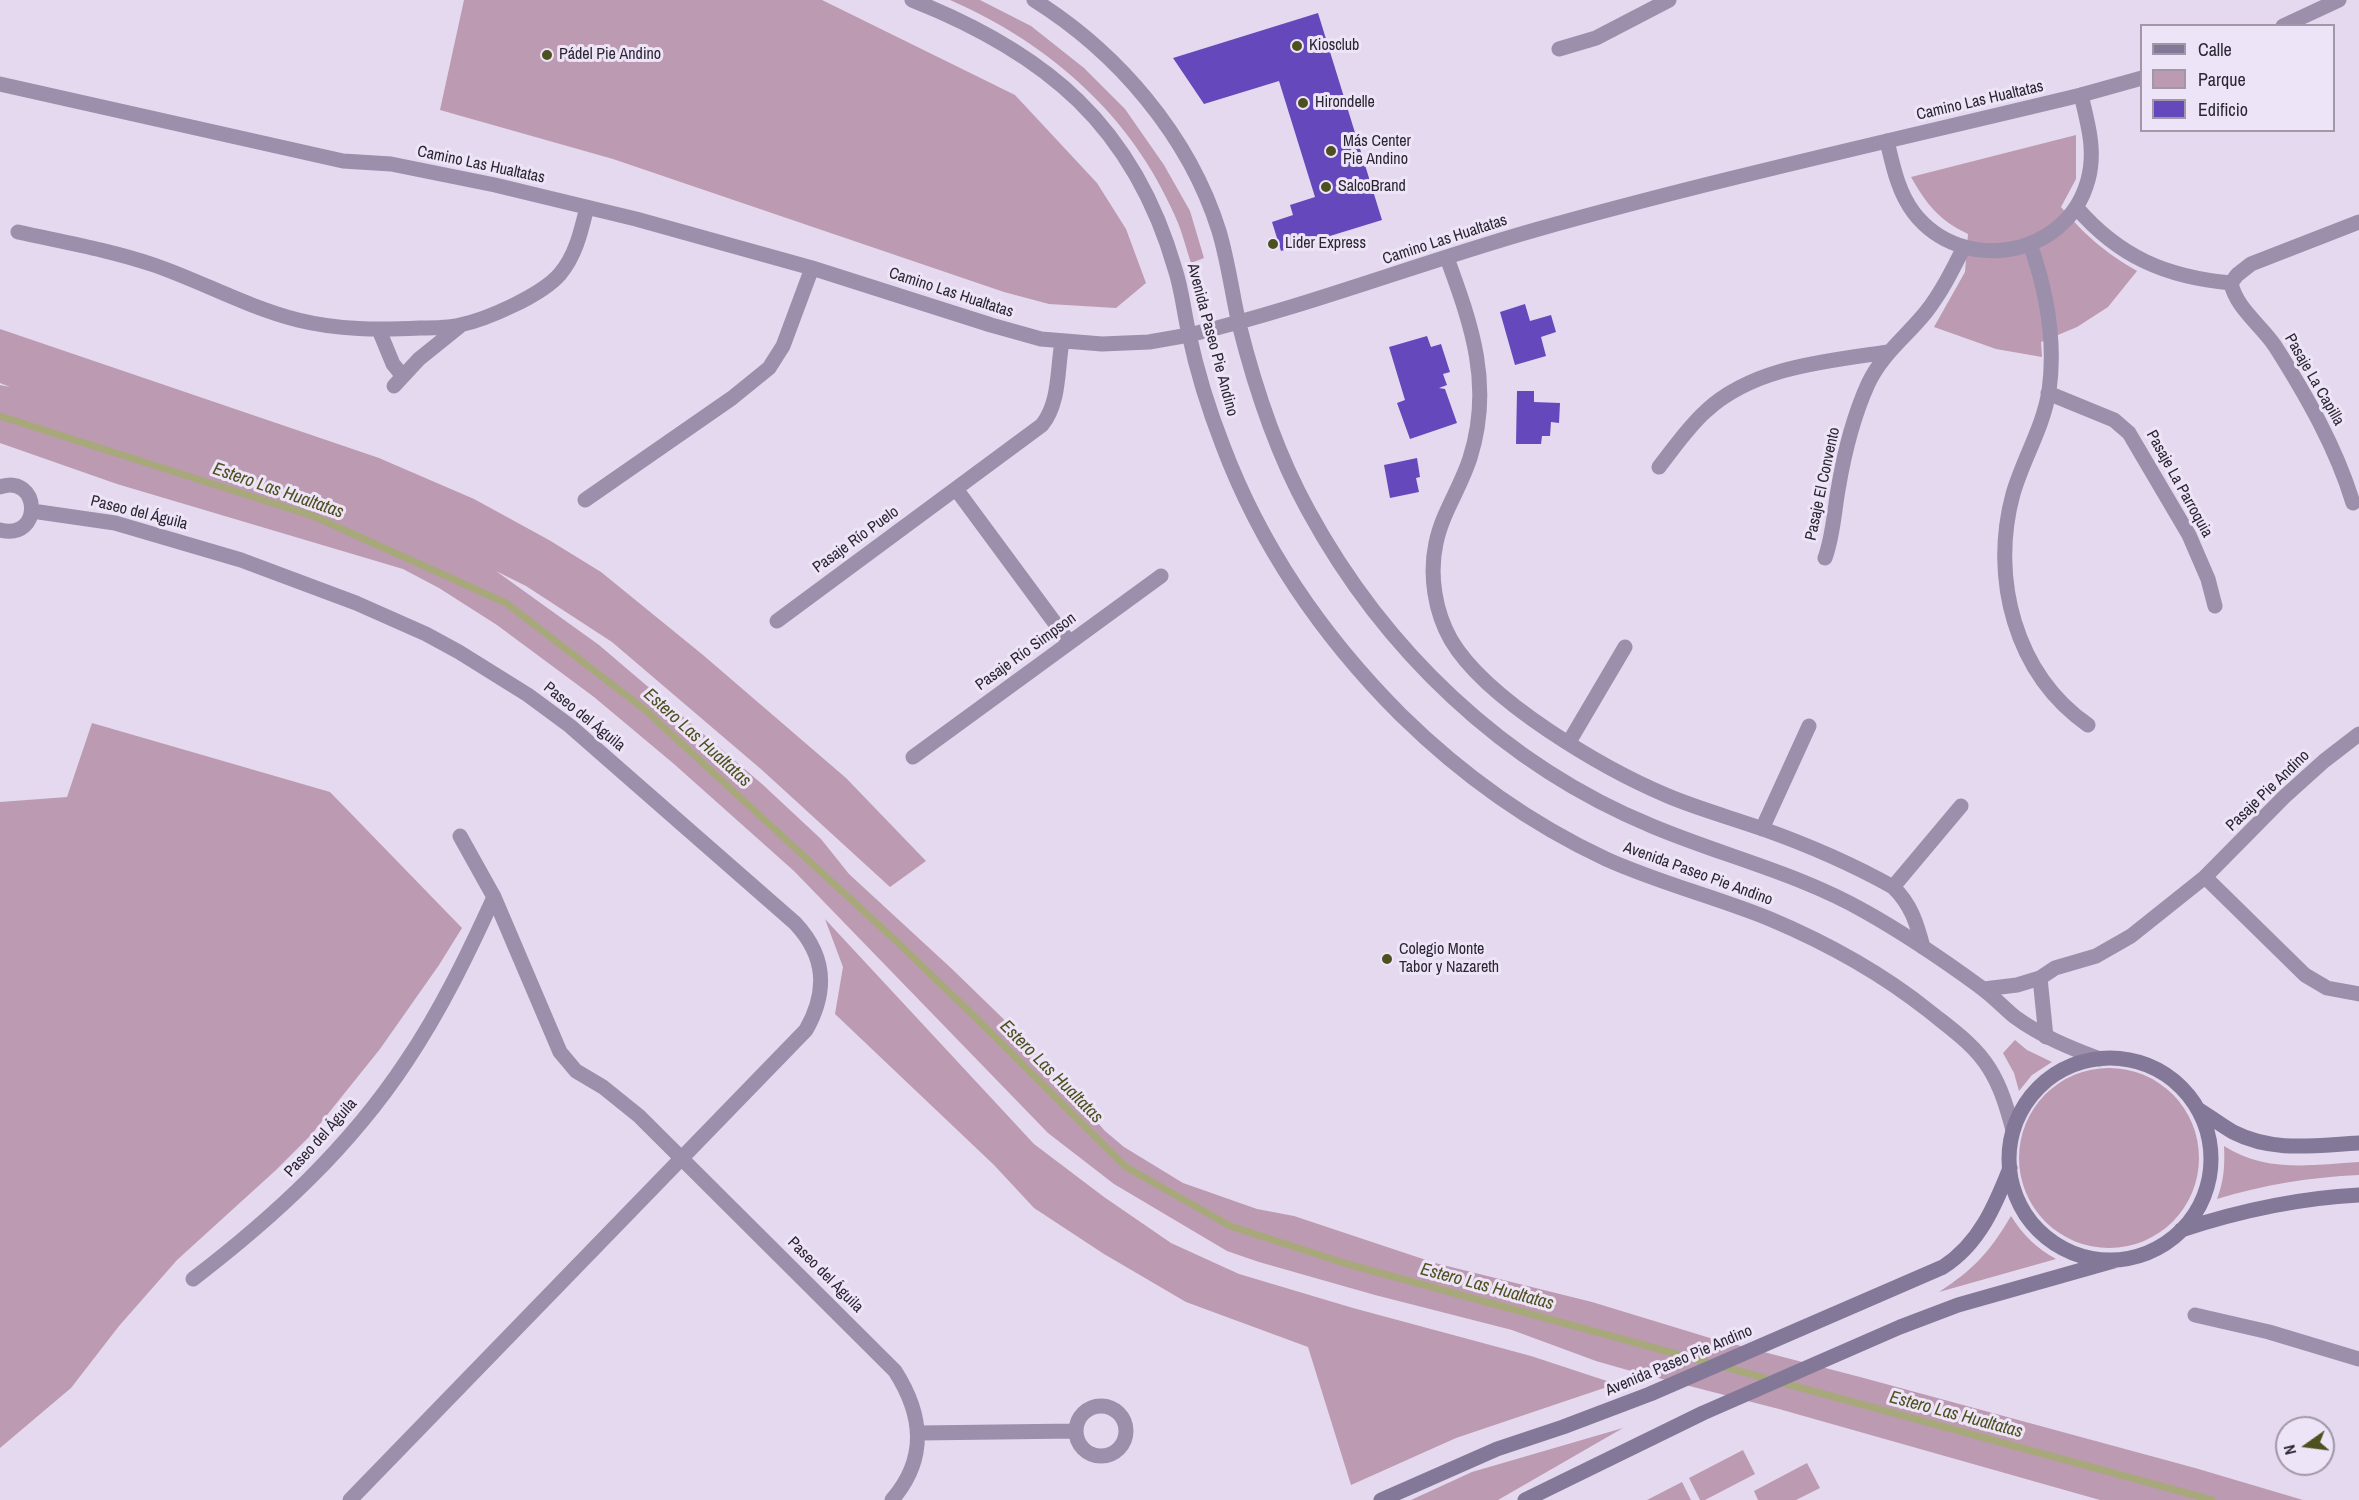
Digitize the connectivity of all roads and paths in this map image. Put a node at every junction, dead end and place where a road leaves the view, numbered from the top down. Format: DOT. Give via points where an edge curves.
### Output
graph roads {
  1 [pos="912,0"];
  2 [pos="1034,0"];
  3 [pos="1670,0"];
  4 [pos="2339,0"];
  5 [pos="2287,24"];
  6 [pos="1559,49"];
  7 [pos="2140,79"];
  8 [pos="0,84"];
  9 [pos="2081,95"];
  10 [pos="1887,141"];
  11 [pos="587,207"];
  12 [pos="2076,207"];
  13 [pos="2359,222"];
  14 [pos="18,232"];
  15 [pos="2030,244"];
  16 [pos="1963,249"];
  17 [pos="1447,258"];
  18 [pos="812,268"];
  19 [pos="2231,283"];
  20 [pos="1239,323"];
  21 [pos="460,326"];
  22 [pos="379,330"];
  23 [pos="1189,335"];
  24 [pos="1062,342"];
  25 [pos="1888,352"];
  26 [pos="2048,393"];
  27 [pos="1659,467"];
  28 [pos="0,487"];
  29 [pos="956,489"];
  30 [pos="585,500"];
  31 [pos="2353,503"];
  32 [pos="32,511"];
  33 [pos="0,530"];
  34 [pos="1825,558"];
  35 [pos="1161,576"];
  36 [pos="2215,606"];
  37 [pos="777,621"];
  38 [pos="1069,642"];
  39 [pos="1625,647"];
  40 [pos="2088,725"];
  41 [pos="1809,726"];
  42 [pos="2359,734"];
  43 [pos="1569,742"];
  44 [pos="914,757"];
  45 [pos="1960,806"];
  46 [pos="1762,829"];
  47 [pos="460,836"];
  48 [pos="2205,877"];
  49 [pos="1893,887"];
  50 [pos="494,897"];
  51 [pos="1923,947"];
  52 [pos="2040,978"];
  53 [pos="1984,989"];
  54 [pos="2359,994"];
  55 [pos="2046,1037"];
  56 [pos="2100,1059"];
  57 [pos="2196,1108"];
  58 [pos="2013,1130"];
  59 [pos="2359,1143"];
  60 [pos="682,1159"];
  61 [pos="2010,1168"];
  62 [pos="2359,1195"];
  63 [pos="2181,1230"];
  64 [pos="2117,1260"];
  65 [pos="193,1279"];
  66 [pos="2196,1315"];
  67 [pos="2359,1359"];
  68 [pos="1076,1431"];
  69 [pos="919,1433"];
  70 [pos="350,1500"];
  71 [pos="892,1500"];
  72 [pos="1381,1500"];
  73 [pos="1525,1500"];
  1 -- 23 [label="street, Avenida Paseo Pie Andino" via="987,33 1030,59 1100,124 1134,170 1158,218 1177,273"];
  2 -- 20 [label="street, Avenida Paseo Pie Andino" via="1092,43 1140,92 1169,130 1192,168 1218,229"];
  3 -- 6 [label="street" via="1596,38"];
  4 -- 5 [label="street"];
  7 -- 9 [label="street, Camino Las Hualtatas"];
  8 -- 11 [label="street, Camino Las Hualtatas" via="343,161 391,164"];
  9 -- 10 [label="street, Camino Las Hualtatas"];
  9 -- 12 [label="street" via="2092,150 2088,182"];
  10 -- 16 [label="street" via="1899,187 1914,213 1935,234"];
  10 -- 17 [label="street, Camino Las Hualtatas" via="1670,193"];
  11 -- 18 [label="street, Camino Las Hualtatas"];
  11 -- 21 [label="street" via="574,251 549,284 521,302"];
  12 -- 15 [label="street" via="2055,230"];
  12 -- 19 [label="street" via="2107,240 2142,260 2186,276"];
  13 -- 19 [label="street" via="2251,264"];
  14 -- 22 [label="street" via="152,264 252,306 299,320"];
  15 -- 16 [label="street" via="2000,252"];
  15 -- 26 [label="street" via="2050,325"];
  16 -- 25 [label="street, Pasaje El Convento" via="1927,311"];
  17 -- 20 [label="street, Camino Las Hualtatas"];
  17 -- 43 [label="street" via="1473,331 1480,408 1470,460 1435,544 1439,610 1451,640 1481,676 1525,713"];
  18 -- 24 [label="street, Camino Las Hualtatas" via="992,325"];
  18 -- 30 [label="street" via="783,346 764,372"];
  19 -- 31 [label="street, Pasaje La Capilla" via="2236,297 2275,346 2328,438"];
  20 -- 23 [label="street, Camino Las Hualtatas"];
  20 -- 51 [label="street, Avenida Paseo Pie Andino" via="1266,416 1305,506 1360,592 1408,653 1448,694 1522,754 1589,796 1679,837 1815,886"];
  21 -- 22 [label="street"];
  21 -- 22 [label="street" via="398,380"];
  23 -- 24 [label="street, Camino Las Hualtatas" via="1119,344"];
  23 -- 58 [label="street, Avenida Paseo Pie Andino" via="1223,447 1276,558 1328,634 1406,720 1469,774 1582,846 1633,871 1768,919 1843,953 1902,990 1977,1052 1998,1084"];
  24 -- 29 [label="street, Pasaje Río Puelo" via="1055,398 1047,418"];
  25 -- 27 [label="street" via="1788,370 1734,390 1705,411"];
  25 -- 34 [label="street, Pasaje El Convento" via="1870,381 1849,440"];
  26 -- 36 [label="street, Pasaje La Parroquia" via="2114,420 2129,433 2188,535 2208,579"];
  26 -- 40 [label="street" via="2008,517 2007,593 2016,630 2034,667 2057,699"];
  28 -- 32 [label="street" via="12,485 25,491"];
  29 -- 37 [label="street, Pasaje Río Puelo"];
  29 -- 38 [label="street"];
  32 -- 33 [label="street" via="20,529"];
  32 -- 60 [label="street, Paseo del Águila" via="115,523 241,560 426,634 519,689 570,726 795,923 810,941 819,964 820,990 814,1017 796,1042"];
  35 -- 38 [label="street, Pasaje Río Simpson"];
  38 -- 44 [label="street, Pasaje Río Simpson"];
  39 -- 43 [label="street"];
  41 -- 46 [label="street"];
  42 -- 48 [label="street, Pasaje Pie Andino" via="2284,797"];
  43 -- 46 [label="street" via="1667,796"];
  45 -- 49 [label="street"];
  46 -- 49 [label="street"];
  47 -- 50 [label="street, Paseo del Águila"];
  48 -- 52 [label="street, Pasaje Pie Andino" via="2114,948 2061,965"];
  48 -- 54 [label="street" via="2305,975 2327,988"];
  49 -- 51 [label="street" via="1913,913"];
  50 -- 60 [label="street, Paseo del Águila" via="560,1052 576,1071 616,1097"];
  50 -- 65 [label="street, Paseo del Águila" via="448,991 381,1097 296,1192"];
  51 -- 53 [label="street, Avenida Paseo Pie Andino"];
  52 -- 53 [label="street, Pasaje Pie Andino"];
  52 -- 55 [label="street"];
  53 -- 55 [label="street, Avenida Paseo Pie Andino"];
  55 -- 56 [label="street, Avenida Paseo Pie Andino"];
  56 -- 57 [label="main road" via="2132,1061 2162,1073"];
  56 -- 58 [label="main road" via="2072,1065 2046,1081 2026,1103"];
  57 -- 59 [label="main road" via="2233,1132 2261,1143 2292,1148"];
  57 -- 63 [label="main road" via="2208,1138 2210,1172 2200,1203"];
  58 -- 61 [label="main road"];
  60 -- 69 [label="street, Paseo del Águila" via="895,1371 912,1402"];
  60 -- 70 [label="street, Paseo del Águila"];
  61 -- 64 [label="main road" via="2017,1199 2045,1236 2086,1257"];
  61 -- 72 [label="main road, Avenida Paseo Pie Andino" via="1980,1231 1953,1261 1650,1394 1497,1449"];
  62 -- 63 [label="main road" via="2246,1210"];
  63 -- 64 [label="main road" via="2145,1254"];
  64 -- 73 [label="main road" via="1958,1305 1900,1328 1703,1413"];
  66 -- 67 [label="street"];
  68 -- 69 [label="street"];
  69 -- 71 [label="street, Paseo del Águila" via="911,1470"];
}
